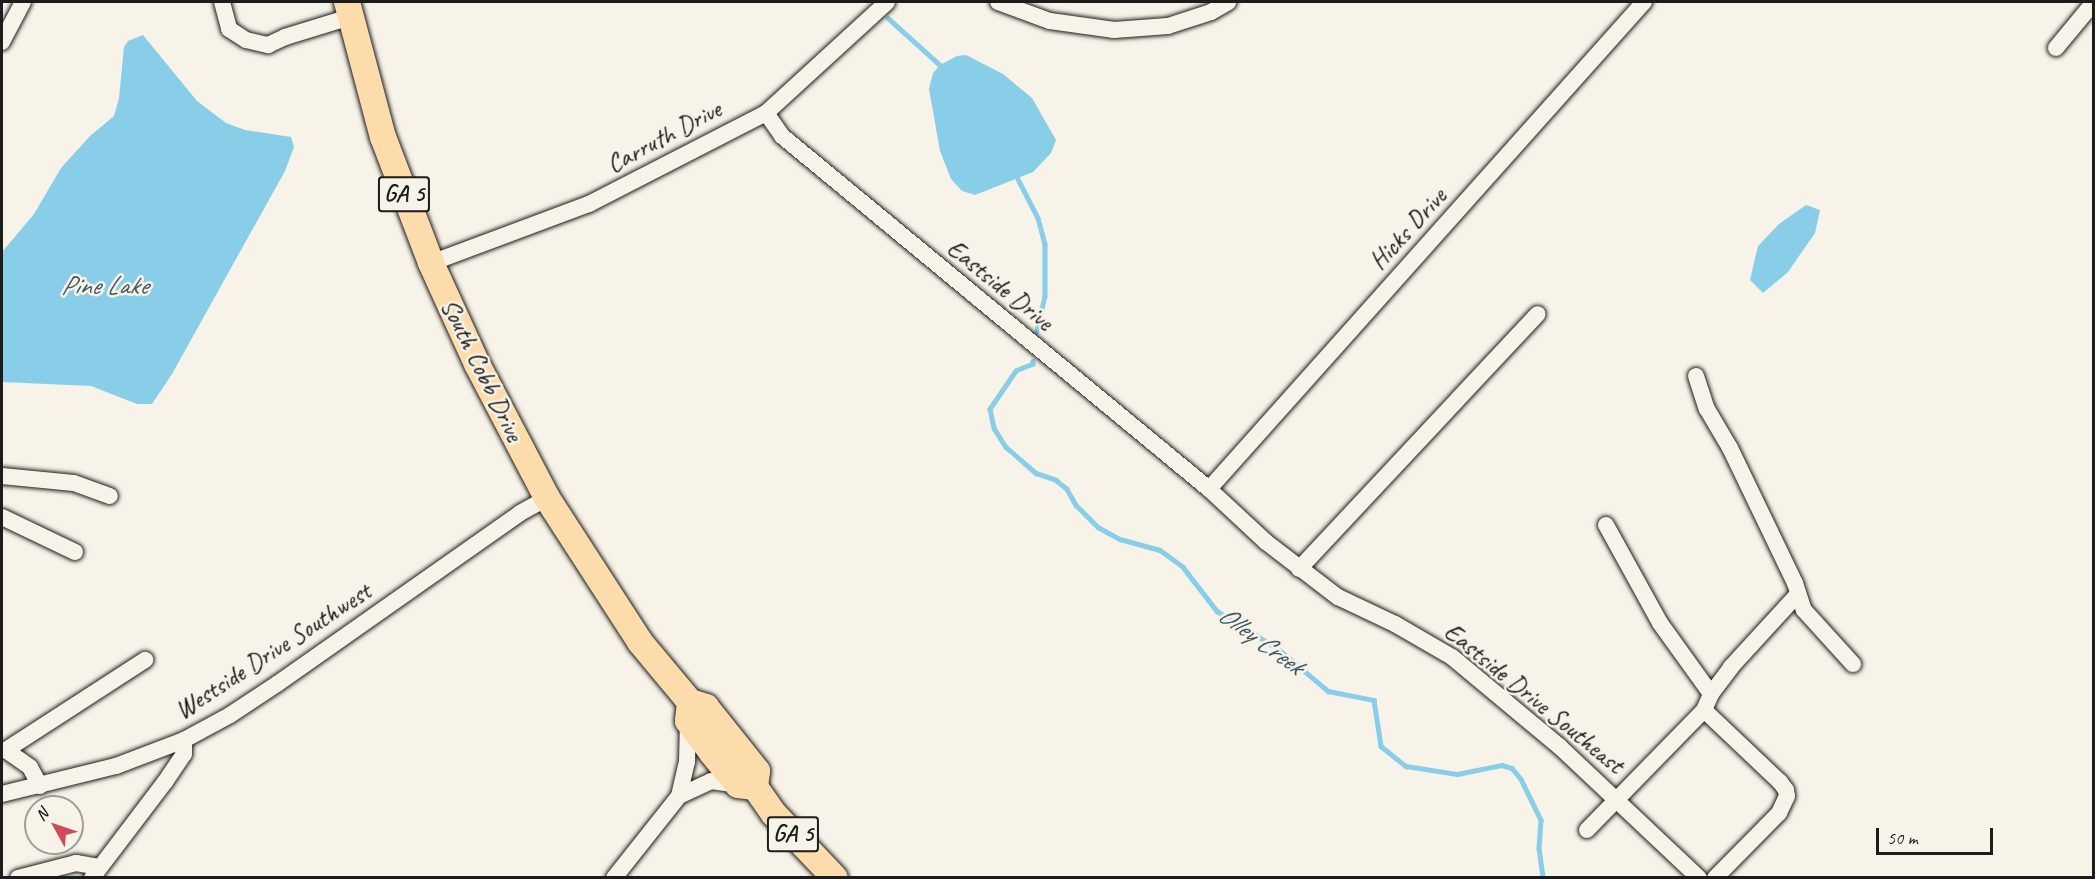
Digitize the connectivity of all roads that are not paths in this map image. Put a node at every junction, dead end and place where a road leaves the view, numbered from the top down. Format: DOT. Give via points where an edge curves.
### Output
graph roads {
  1 [pos="24,2"];
  2 [pos="222,2"];
  3 [pos="887,2"];
  4 [pos="998,2"];
  5 [pos="1228,2"];
  6 [pos="1644,2"];
  7 [pos="2094,2"];
  8 [pos="349,9"];
  9 [pos="2,42"];
  10 [pos="2056,48"];
  11 [pos="766,113"];
  12 [pos="431,263"];
  13 [pos="1538,314"];
  14 [pos="1696,376"];
  15 [pos="2,476"];
  16 [pos="1209,489"];
  17 [pos="110,496"];
  18 [pos="547,498"];
  19 [pos="2,517"];
  20 [pos="1606,525"];
  21 [pos="75,552"];
  22 [pos="1299,569"];
  23 [pos="1797,596"];
  24 [pos="145,660"];
  25 [pos="1853,664"];
  26 [pos="1711,694"];
  27 [pos="1704,710"];
  28 [pos="689,712"];
  29 [pos="184,740"];
  30 [pos="4,748"];
  31 [pos="40,786"];
  32 [pos="747,786"];
  33 [pos="2,794"];
  34 [pos="679,796"];
  35 [pos="1616,799"];
  36 [pos="1587,830"];
  37 [pos="95,872"];
  38 [pos="18,878"];
  39 [pos="614,878"];
  40 [pos="835,878"];
  41 [pos="1698,878"];
  42 [pos="1715,878"];
  1 -- 9 [label="street"];
  2 -- 8 [label="street" via="230,29 246,40 268,45"];
  3 -- 11 [label="street, Carruth Drive"];
  4 -- 5 [label="street" via="1050,21 1114,30 1168,26"];
  6 -- 16 [label="street, Hicks Drive"];
  7 -- 10 [label="street"];
  8 -- 12 [label="main road, South Cobb Drive / GA 5" via="383,137"];
  11 -- 12 [label="street, Carruth Drive" via="589,204"];
  11 -- 16 [label="street, Eastside Drive" via="782,136"];
  12 -- 18 [label="main road, South Cobb Drive / GA 5" via="477,364"];
  13 -- 22 [label="street"];
  14 -- 23 [label="street" via="1707,409 1795,583"];
  15 -- 17 [label="street" via="74,483"];
  16 -- 22 [label="street, Eastside Drive Southeast"];
  18 -- 28 [label="main road, South Cobb Drive / GA 5"];
  18 -- 29 [label="street, Westside Drive Southwest" via="277,684"];
  19 -- 21 [label="street"];
  20 -- 26 [label="street" via="1660,623"];
  22 -- 35 [label="street, Eastside Drive Southeast" via="1338,597 1452,657"];
  23 -- 25 [label="street" via="1804,610"];
  23 -- 26 [label="street"];
  24 -- 30 [label="street"];
  26 -- 27 [label="street"];
  27 -- 35 [label="street"];
  27 -- 42 [label="street" via="1780,782 1787,796 1779,813"];
  28 -- 32 [label="main road, South Cobb Drive / GA 5" via="706,707 757,771"];
  28 -- 34 [label="street" via="687,762"];
  29 -- 31 [label="street, Westside Drive Southwest" via="116,766"];
  29 -- 37 [label="street" via="184,754"];
  30 -- 31 [label="street" via="30,767"];
  31 -- 33 [label="street, Westside Drive Southwest"];
  32 -- 34 [label="street" via="711,781"];
  32 -- 40 [label="main road, South Cobb Drive / GA 5"];
  34 -- 39 [label="street"];
  35 -- 36 [label="street"];
  35 -- 41 [label="street, Eastside Drive Southeast"];
  37 -- 38 [label="street" via="76,863"];
}
